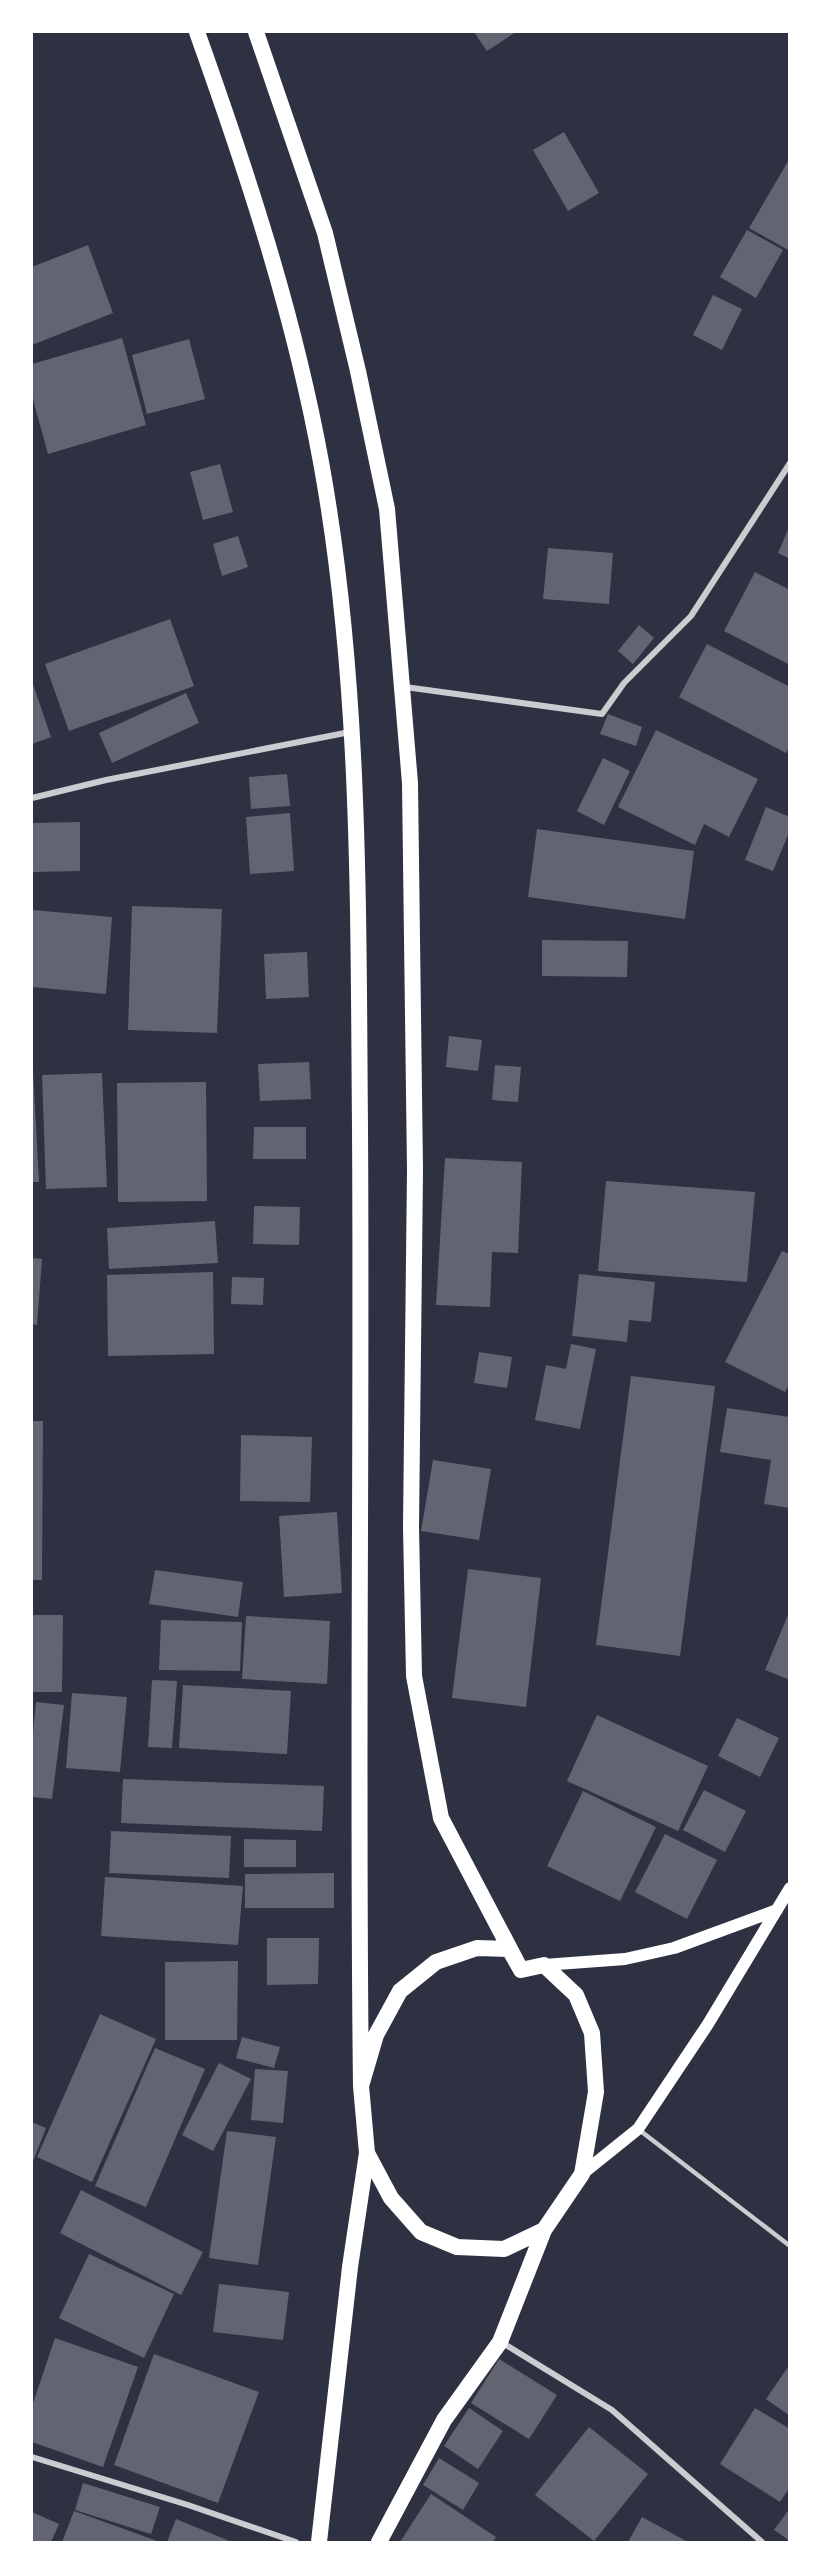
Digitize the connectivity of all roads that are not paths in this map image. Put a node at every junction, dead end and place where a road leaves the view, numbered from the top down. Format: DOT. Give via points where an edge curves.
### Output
graph roads {
  1 [pos="197,32"];
  2 [pos="256,32"];
  3 [pos="789,463"];
  4 [pos="401,686"];
  5 [pos="351,732"];
  6 [pos="32,798"];
  7 [pos="789,1888"];
  8 [pos="777,1910"];
  9 [pos="544,1965"];
  10 [pos="521,1970"];
  11 [pos="361,2086"];
  12 [pos="639,2129"];
  13 [pos="367,2153"];
  14 [pos="582,2174"];
  15 [pos="543,2230"];
  16 [pos="789,2246"];
  17 [pos="500,2342"];
  18 [pos="32,2457"];
  19 [pos="296,2542"];
  20 [pos="319,2542"];
  21 [pos="379,2542"];
  22 [pos="762,2542"];
  1 -- 5 [label="highway" via="247,174 290,324 321,460 341,598"];
  2 -- 4 [label="highway" via="325,233 358,370 387,509"];
  3 -- 4 [label="street" via="691,616 624,683 602,714"];
  4 -- 10 [label="highway" via="410,783 415,1170 411,1527 414,1676 441,1818"];
  5 -- 6 [label="street"];
  5 -- 11 [label="highway" via="358,921 362,1418 358,1850"];
  7 -- 8 [label="main road"];
  8 -- 9 [label="main road" via="674,1948 625,1959"];
  8 -- 12 [label="main road"];
  9 -- 10 [label="highway"];
  9 -- 14 [label="highway" via="576,1995 592,2032 596,2092"];
  10 -- 11 [label="highway" via="509,1949 477,1948 436,1962 400,1992 376,2035"];
  11 -- 13 [label="highway"];
  12 -- 14 [label="main road"];
  12 -- 16 [label="lane"];
  13 -- 15 [label="highway" via="391,2198 421,2232 457,2247 504,2249"];
  13 -- 20 [label="highway"];
  14 -- 15 [label="highway"];
  15 -- 17 [label="highway"];
  17 -- 21 [label="highway" via="444,2420"];
  17 -- 22 [label="street" via="612,2410"];
  18 -- 19 [label="street"];
}
